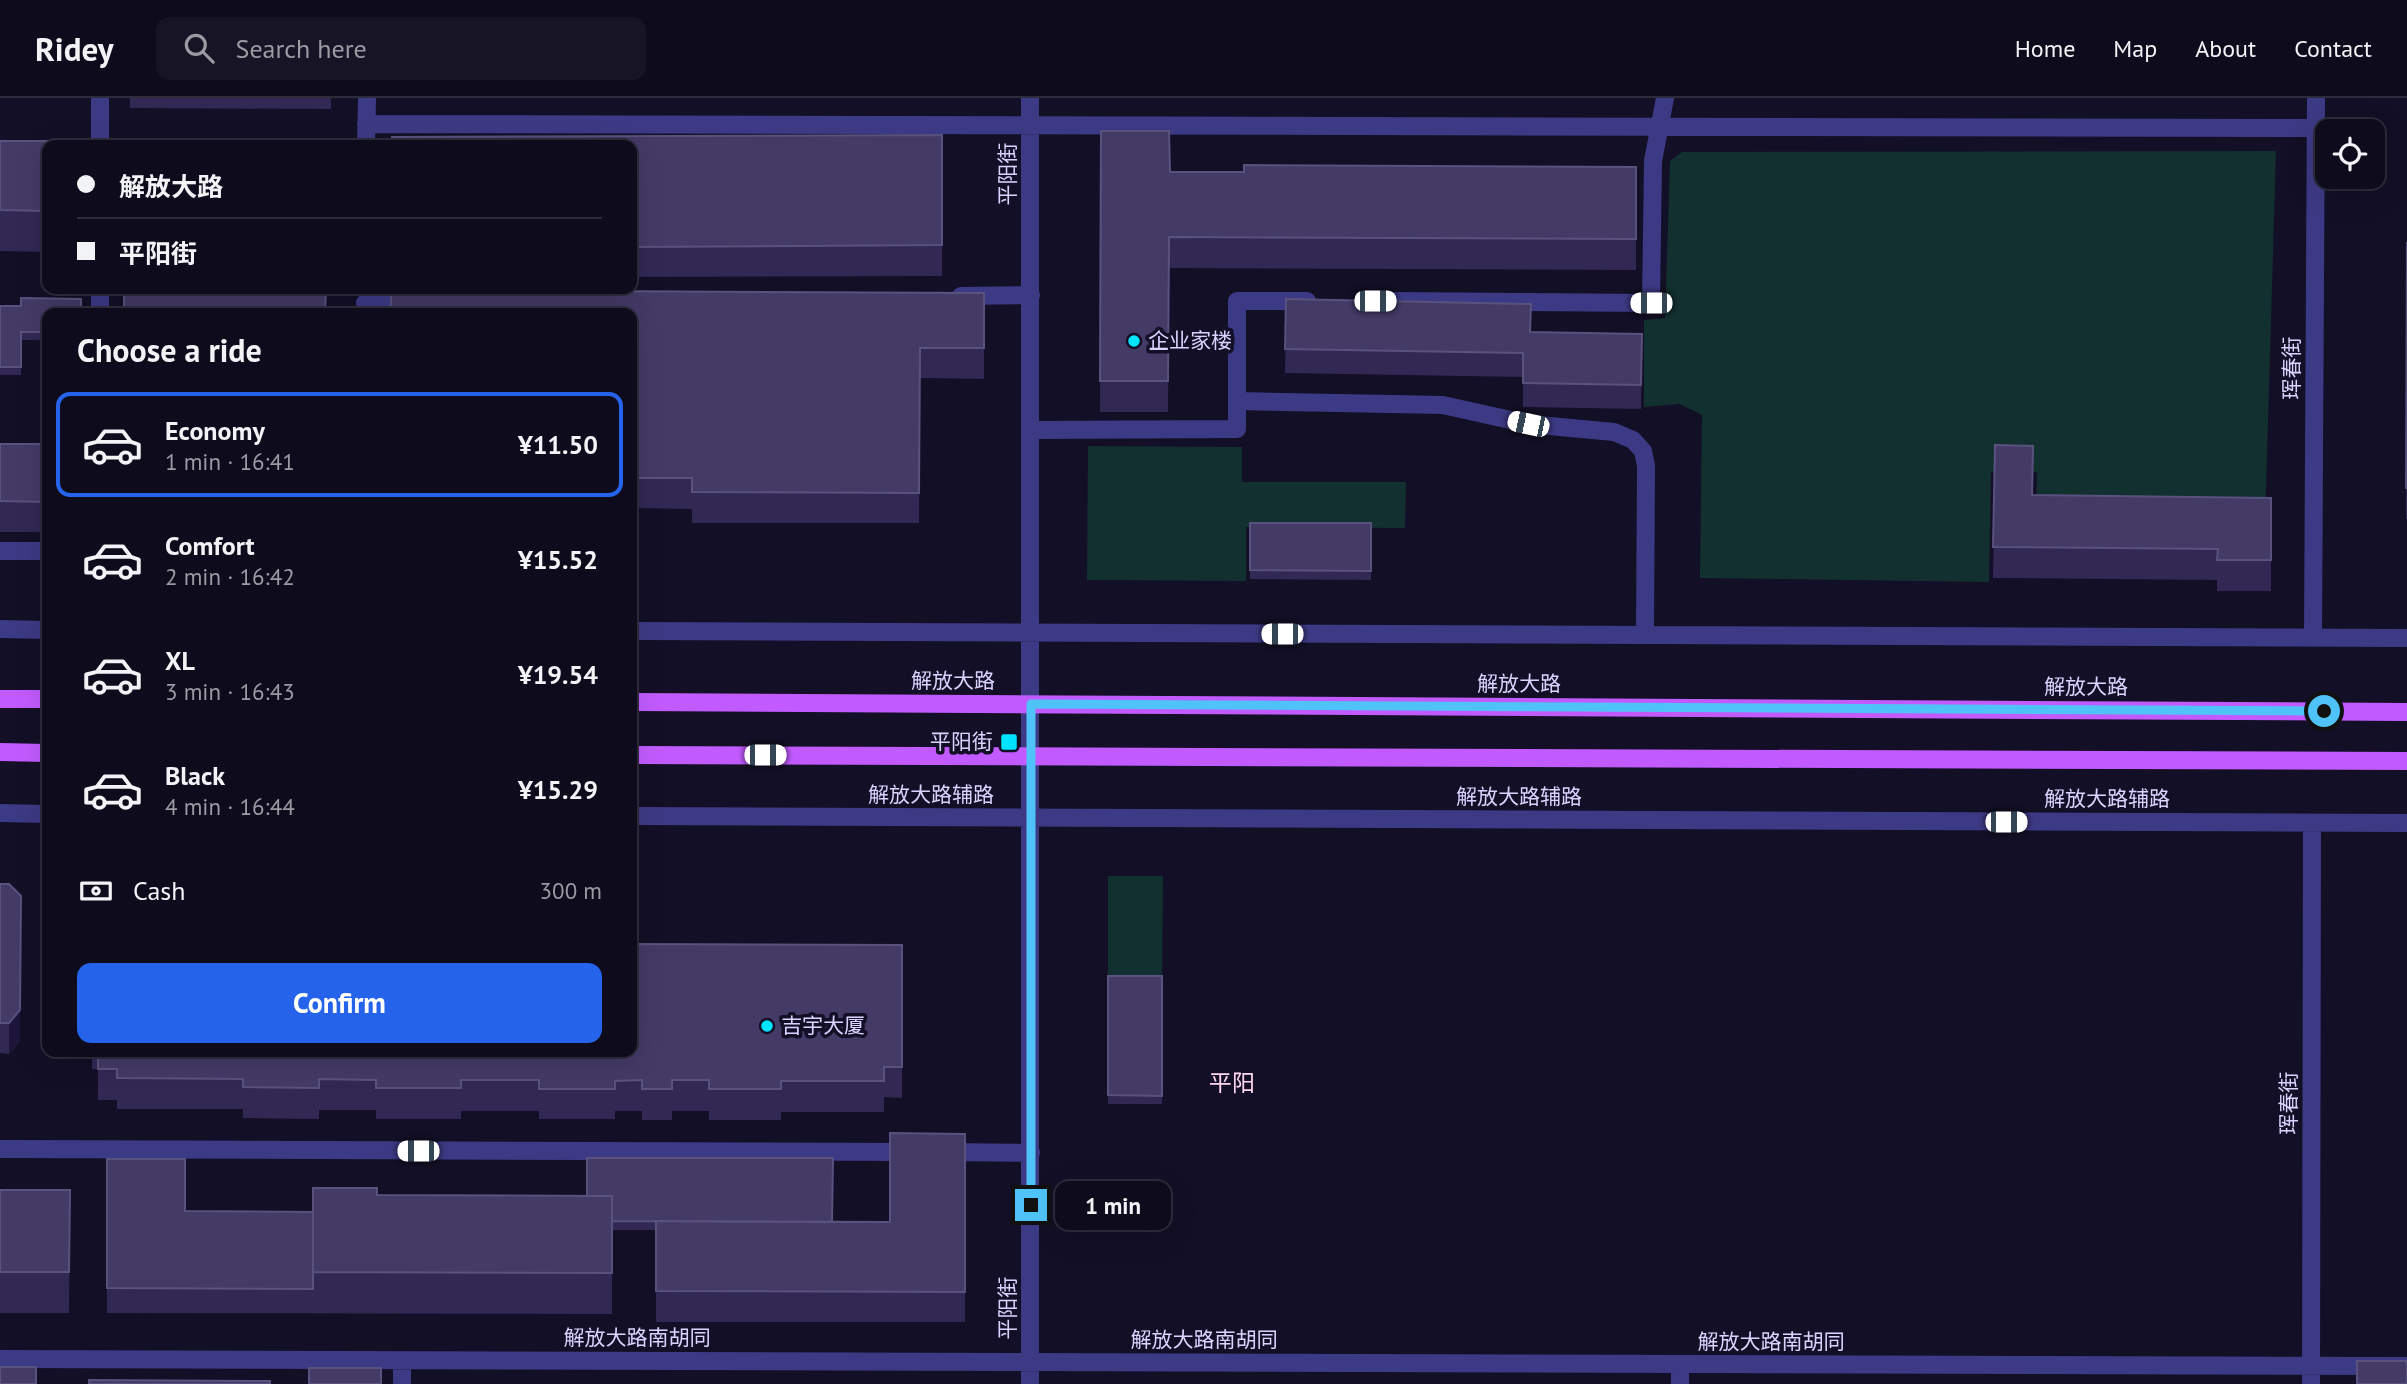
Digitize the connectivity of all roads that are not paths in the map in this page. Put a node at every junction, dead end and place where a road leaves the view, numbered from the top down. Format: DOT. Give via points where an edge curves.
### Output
graph roads {
  1 [pos="100,98"];
  2 [pos="367,98"];
  3 [pos="1030,98"];
  4 [pos="1665,98"];
  5 [pos="2316,98"];
  6 [pos="2315,119"];
  7 [pos="366,124"];
  8 [pos="1030,125"];
  9 [pos="1660,127"];
  10 [pos="2315,128"];
  11 [pos="100,140"];
  12 [pos="366,140"];
  13 [pos="1031,295"];
  14 [pos="948,296"];
  15 [pos="1320,301"];
  16 [pos="1375,301"];
  17 [pos="365,302"];
  18 [pos="435,302"];
  19 [pos="1237,401"];
  20 [pos="1031,429"];
  21 [pos="0,551"];
  22 [pos="42,551"];
  23 [pos="0,629"];
  24 [pos="42,630"];
  25 [pos="637,631"];
  26 [pos="1031,633"];
  27 [pos="1645,635"];
  28 [pos="2313,638"];
  29 [pos="2407,638"];
  30 [pos="0,699"];
  31 [pos="42,699"];
  32 [pos="637,702"];
  33 [pos="1031,704"];
  34 [pos="2407,712"];
  35 [pos="0,752"];
  36 [pos="42,753"];
  37 [pos="637,755"];
  38 [pos="1031,756"];
  39 [pos="2407,761"];
  40 [pos="0,813"];
  41 [pos="42,814"];
  42 [pos="637,816"];
  43 [pos="1031,818"];
  44 [pos="2312,823"];
  45 [pos="2407,823"];
  46 [pos="0,1149"];
  47 [pos="1031,1153"];
  48 [pos="0,1359"];
  49 [pos="402,1360"];
  50 [pos="1031,1362"];
  51 [pos="1679,1364"];
  52 [pos="2407,1366"];
  53 [pos="2311,1375"];
  54 [pos="402,1384"];
  55 [pos="1030,1384"];
  56 [pos="1679,1384"];
  1 -- 11 [label="street"];
  2 -- 7 [label="street"];
  3 -- 8 [label="street, 平阳街"];
  4 -- 9 [label="street"];
  5 -- 6 [label="street, 珲春街"];
  7 -- 8 [label="street"];
  7 -- 12 [label="street"];
  8 -- 9 [label="street"];
  8 -- 13 [label="street, 平阳街"];
  9 -- 10 [label="street"];
  9 -- 16 [label="street" via="1653,161 1651,303"];
  10 -- 28 [label="street, 珲春街"];
  13 -- 14 [label="street"];
  13 -- 20 [label="street, 平阳街"];
  15 -- 19 [label="street" via="1237,301"];
  17 -- 18 [label="street"];
  19 -- 20 [label="street" via="1237,429"];
  19 -- 27 [label="street" via="1443,405 1528,424 1614,432 1633,440 1643,452 1646,466"];
  20 -- 26 [label="street, 平阳街"];
  21 -- 22 [label="street"];
  23 -- 24 [label="street"];
  25 -- 26 [label="street"];
  26 -- 27 [label="street"];
  26 -- 33 [label="street, 平阳街"];
  27 -- 28 [label="street"];
  28 -- 29 [label="street"];
  30 -- 31 [label="main road"];
  32 -- 33 [label="main road, 解放大路"];
  33 -- 34 [label="main road, 解放大路"];
  33 -- 38 [label="street, 平阳街"];
  35 -- 36 [label="main road"];
  37 -- 38 [label="main road"];
  38 -- 39 [label="main road"];
  38 -- 43 [label="street, 平阳街"];
  40 -- 41 [label="street"];
  42 -- 43 [label="street, 解放大路辅路"];
  43 -- 44 [label="street, 解放大路辅路"];
  43 -- 47 [label="street, 平阳街"];
  44 -- 45 [label="street, 解放大路辅路"];
  44 -- 53 [label="street, 珲春街"];
  46 -- 47 [label="street"];
  47 -- 50 [label="street, 平阳街"];
  48 -- 49 [label="street, 解放大路南胡同"];
  49 -- 50 [label="street, 解放大路南胡同"];
  49 -- 54 [label="street"];
  50 -- 51 [label="street, 解放大路南胡同"];
  50 -- 55 [label="street, 平阳街"];
  51 -- 53 [label="street, 解放大路南胡同"];
  51 -- 56 [label="street"];
  52 -- 53 [label="street, 解放大路南胡同"];
}
